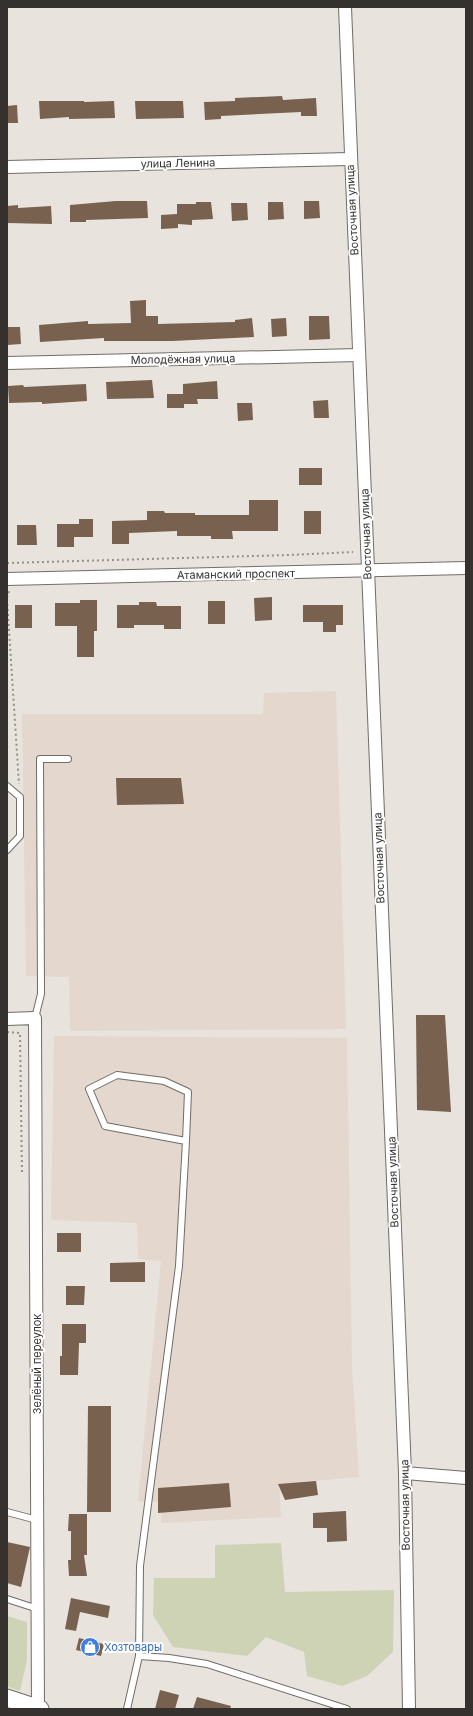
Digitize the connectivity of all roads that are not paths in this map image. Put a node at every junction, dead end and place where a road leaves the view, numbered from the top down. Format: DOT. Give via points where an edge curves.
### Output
graph roads {
  1 [pos="345,7"];
  2 [pos="350,159"];
  3 [pos="7,167"];
  4 [pos="360,355"];
  5 [pos="7,363"];
  6 [pos="466,568"];
  7 [pos="367,571"];
  8 [pos="7,579"];
  9 [pos="68,759"];
  10 [pos="7,786"];
  11 [pos="7,850"];
  12 [pos="35,1018"];
  13 [pos="7,1019"];
  14 [pos="186,1141"];
  15 [pos="405,1473"];
  16 [pos="466,1478"];
  17 [pos="7,1512"];
  18 [pos="37,1520"];
  19 [pos="7,1599"];
  20 [pos="38,1608"];
  21 [pos="138,1656"];
  22 [pos="7,1698"];
  23 [pos="39,1709"];
  24 [pos="127,1709"];
  25 [pos="347,1709"];
  26 [pos="409,1709"];
  1 -- 2 [label="street, Восточная улица"];
  2 -- 3 [label="street, улица Ленина"];
  2 -- 4 [label="street, Восточная улица"];
  4 -- 5 [label="street, Молодёжная улица"];
  4 -- 7 [label="street, Восточная улица"];
  6 -- 7 [label="street, Атаманский проспект"];
  7 -- 8 [label="street, Атаманский проспект"];
  7 -- 15 [label="street, Восточная улица"];
  9 -- 12 [label="lane" via="40,759 41,994"];
  10 -- 11 [label="lane" via="20,797 20,836"];
  12 -- 13 [label="street"];
  12 -- 18 [label="street, Зелёный переулок"];
  14 -- 14 [label="lane" via="105,1126 89,1089 117,1075 164,1081 188,1092"];
  14 -- 21 [label="lane" via="180,1266 140,1566"];
  15 -- 16 [label="street"];
  15 -- 26 [label="street, Восточная улица"];
  17 -- 18 [label="lane"];
  18 -- 20 [label="street, Зелёный переулок"];
  19 -- 20 [label="lane"];
  20 -- 23 [label="street, Зелёный переулок"];
  21 -- 24 [label="lane"];
  21 -- 25 [label="lane" via="208,1664"];
  22 -- 23 [label="main road"];
}
